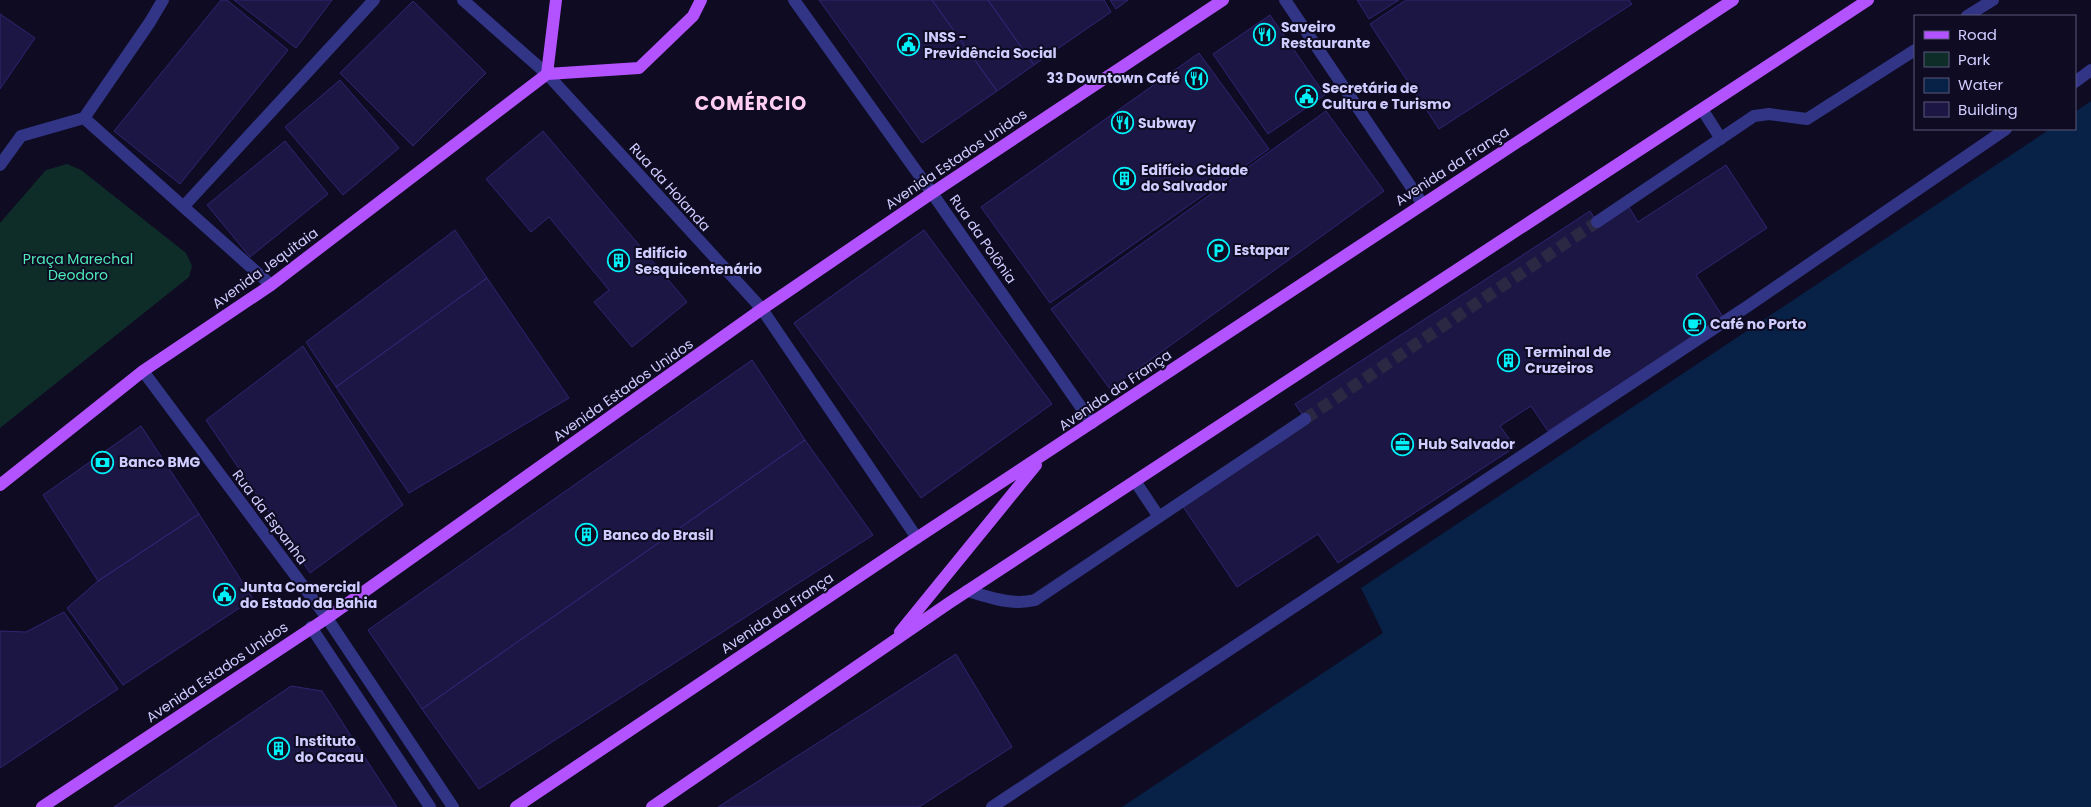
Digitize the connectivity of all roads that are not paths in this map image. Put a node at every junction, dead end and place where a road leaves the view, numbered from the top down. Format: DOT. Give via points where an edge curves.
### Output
graph roads {
  1 [pos="163,0"];
  2 [pos="374,0"];
  3 [pos="463,0"];
  4 [pos="556,0"];
  5 [pos="701,0"];
  6 [pos="794,0"];
  7 [pos="1223,0"];
  8 [pos="1285,0"];
  9 [pos="1733,0"];
  10 [pos="1868,0"];
  11 [pos="1993,0"];
  12 [pos="1969,15"];
  13 [pos="1914,51"];
  14 [pos="2091,70"];
  15 [pos="547,74"];
  16 [pos="2076,81"];
  17 [pos="1702,109"];
  18 [pos="84,118"];
  19 [pos="2005,130"];
  20 [pos="1721,139"];
  21 [pos="0,165"];
  22 [pos="932,193"];
  23 [pos="1422,203"];
  24 [pos="184,206"];
  25 [pos="1597,222"];
  26 [pos="271,285"];
  27 [pos="762,309"];
  28 [pos="142,372"];
  29 [pos="1305,419"];
  30 [pos="1092,423"];
  31 [pos="1044,456"];
  32 [pos="1135,481"];
  33 [pos="0,485"];
  34 [pos="1159,517"];
  35 [pos="917,538"];
  36 [pos="967,591"];
  37 [pos="327,618"];
  38 [pos="311,627"];
  39 [pos="889,645"];
  40 [pos="42,807"];
  41 [pos="430,807"];
  42 [pos="453,807"];
  43 [pos="516,807"];
  44 [pos="652,807"];
  45 [pos="992,807"];
  1 -- 18 [label="street"];
  2 -- 24 [label="street"];
  3 -- 15 [label="street, Rua da Holanda"];
  4 -- 15 [label="main road"];
  5 -- 15 [label="main road" via="693,16 639,68"];
  6 -- 22 [label="street, Rua da Polônia"];
  7 -- 22 [label="main road, Avenida Estados Unidos"];
  8 -- 23 [label="street"];
  9 -- 23 [label="main road, Avenida da França"];
  10 -- 17 [label="main road"];
  11 -- 12 [label="street"];
  13 -- 20 [label="street" via="1807,119 1769,114 1754,116"];
  14 -- 16 [label="street"];
  15 -- 26 [label="main road, Avenida Jequitaia"];
  15 -- 27 [label="street, Rua da Holanda"];
  17 -- 20 [label="street"];
  17 -- 32 [label="main road"];
  18 -- 21 [label="street" via="21,136"];
  18 -- 24 [label="street"];
  19 -- 45 [label="street" via="1731,317"];
  20 -- 25 [label="street"];
  22 -- 27 [label="main road, Avenida Estados Unidos"];
  22 -- 30 [label="street, Rua da Polônia"];
  23 -- 30 [label="main road, Avenida da França"];
  24 -- 26 [label="street"];
  26 -- 28 [label="main road, Avenida Jequitaia"];
  27 -- 35 [label="street, Rua da Holanda"];
  27 -- 37 [label="main road, Avenida Estados Unidos"];
  28 -- 33 [label="main road, Avenida Jequitaia"];
  28 -- 37 [label="street, Rua da Espanha"];
  29 -- 34 [label="street"];
  30 -- 31 [label="main road, Avenida da França"];
  31 -- 35 [label="main road, Avenida da França"];
  31 -- 39 [label="main road"];
  32 -- 34 [label="street"];
  32 -- 36 [label="main road"];
  34 -- 36 [label="street" via="1036,600 1022,603"];
  35 -- 43 [label="main road, Avenida da França"];
  36 -- 39 [label="main road"];
  37 -- 38 [label="main road, Avenida Estados Unidos"];
  37 -- 42 [label="street, Rua da Espanha"];
  38 -- 40 [label="main road, Avenida Estados Unidos"];
  38 -- 41 [label="street"];
  39 -- 44 [label="main road"];
}
